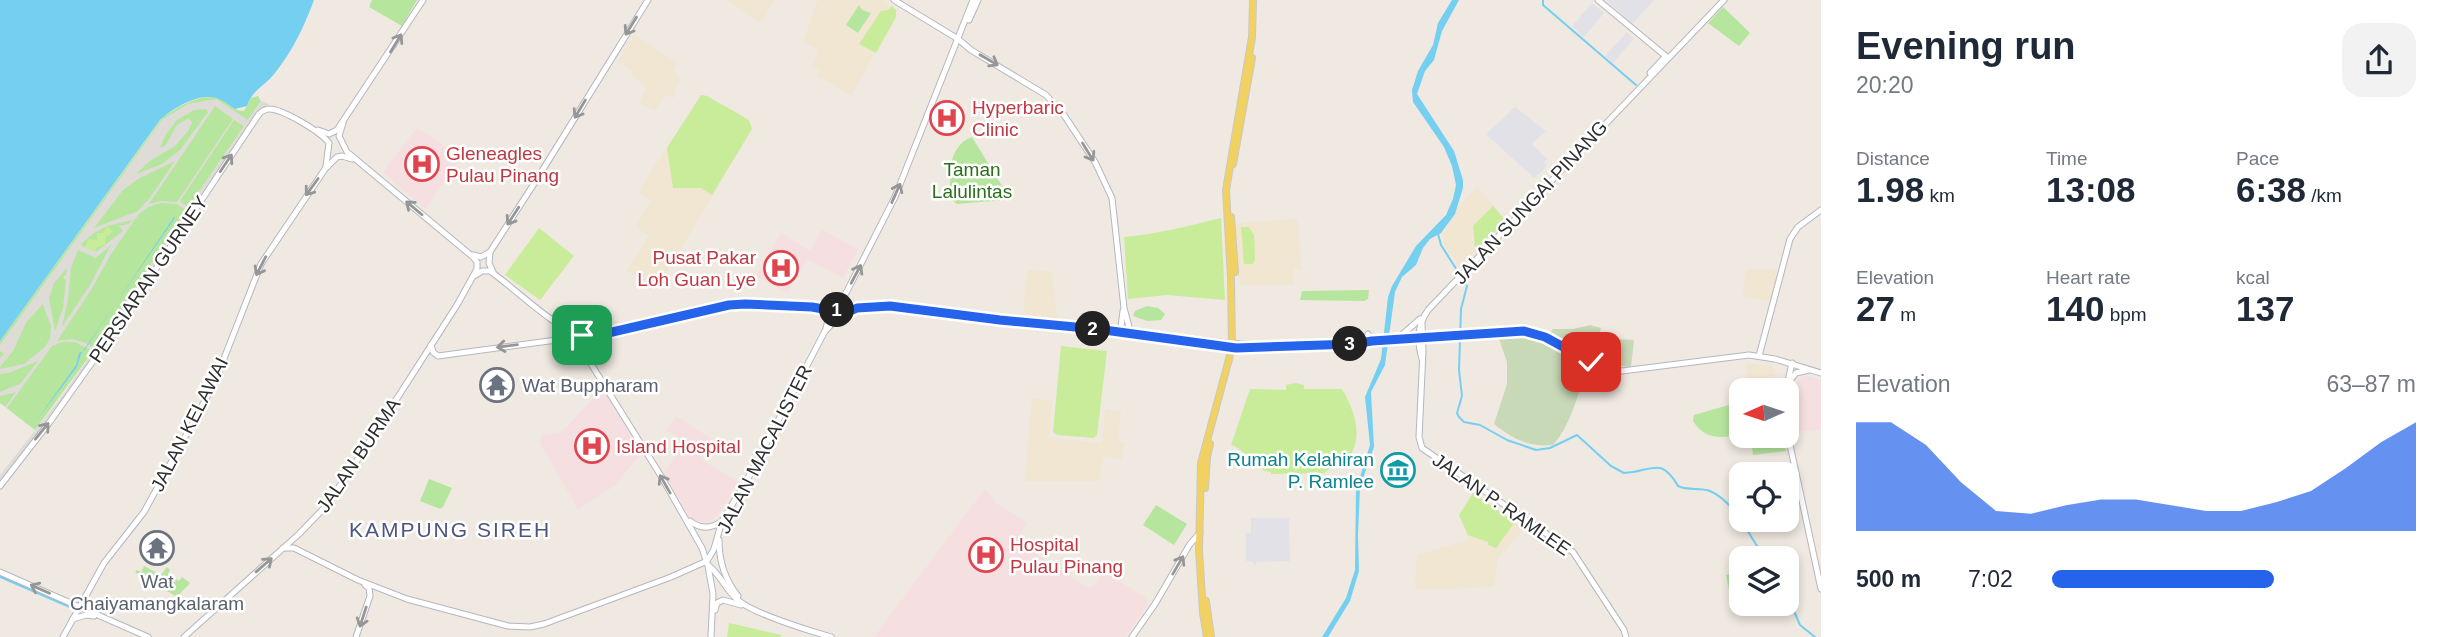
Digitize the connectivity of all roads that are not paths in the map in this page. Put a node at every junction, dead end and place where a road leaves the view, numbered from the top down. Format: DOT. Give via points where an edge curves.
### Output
graph roads {
  1 [pos="423,0"];
  2 [pos="648,0"];
  3 [pos="894,0"];
  4 [pos="975,0"];
  5 [pos="1255,0"];
  6 [pos="1598,0"];
  7 [pos="1720,0"];
  8 [pos="942,31"];
  9 [pos="958,39"];
  10 [pos="971,50"];
  11 [pos="953,54"];
  12 [pos="1667,57"];
  13 [pos="343,122"];
  14 [pos="309,127"];
  15 [pos="355,160"];
  16 [pos="325,169"];
  17 [pos="1821,210"];
  18 [pos="467,252"];
  19 [pos="490,252"];
  20 [pos="1784,263"];
  21 [pos="473,277"];
  22 [pos="498,277"];
  23 [pos="846,293"];
  24 [pos="800,307"];
  25 [pos="817,307"];
  26 [pos="857,308"];
  27 [pos="1124,308"];
  28 [pos="846,313"];
  29 [pos="1423,317"];
  30 [pos="561,326"];
  31 [pos="1097,329"];
  32 [pos="825,331"];
  33 [pos="1368,334"];
  34 [pos="589,336"];
  35 [pos="564,339"];
  36 [pos="1421,340"];
  37 [pos="1392,341"];
  38 [pos="1375,342"];
  39 [pos="431,345"];
  40 [pos="1234,346"];
  41 [pos="584,350"];
  42 [pos="1759,358"];
  43 [pos="1768,358"];
  44 [pos="1791,365"];
  45 [pos="1807,369"];
  46 [pos="1821,373"];
  47 [pos="1788,378"];
  48 [pos="1792,378"];
  49 [pos="1791,448"];
  50 [pos="0,486"];
  51 [pos="685,518"];
  52 [pos="721,525"];
  53 [pos="1200,533"];
  54 [pos="283,548"];
  55 [pos="702,548"];
  56 [pos="707,563"];
  57 [pos="698,566"];
  58 [pos="0,572"];
  59 [pos="358,580"];
  60 [pos="711,580"];
  61 [pos="1821,589"];
  62 [pos="384,591"];
  63 [pos="370,596"];
  64 [pos="79,607"];
  65 [pos="754,609"];
  66 [pos="713,616"];
  67 [pos="101,617"];
  68 [pos="73,619"];
  69 [pos="63,637"];
  70 [pos="148,637"];
  71 [pos="184,637"];
  72 [pos="356,637"];
  73 [pos="710,637"];
  74 [pos="831,637"];
  75 [pos="1132,637"];
  76 [pos="1209,637"];
  77 [pos="1626,637"];
  13 -- 1 [label="main road, one-way"];
  2 -- 19 [label="main road, one-way"];
  3 -- 8 [label="main road"];
  4 -- 9 [label="main road"];
  4 -- 10 [label="main road" via="963,39"];
  5 -- 40 [label="main road" via="1226,190"];
  6 -- 12 [label="main road"];
  7 -- 12 [label="main road, JALAN SUNGAI PINANG"];
  8 -- 9 [label="main road"];
  8 -- 11 [label="main road"];
  9 -- 10 [label="main road"];
  9 -- 11 [label="main road"];
  10 -- 11 [label="main road" via="960,48"];
  10 -- 27 [label="main road, one-way" via="1046,95 1095,162 1114,204"];
  23 -- 11 [label="main road, one-way" via="895,197"];
  12 -- 29 [label="main road, JALAN SUNGAI PINANG"];
  13 -- 14 [label="main road" via="329,134"];
  13 -- 15 [label="main road" via="340,140"];
  14 -- 16 [label="main road" via="329,143"];
  50 -- 14 [label="main road, PERSIARAN GURNEY, one-way" via="115,330 259,114 275,110"];
  15 -- 16 [label="main road" via="337,157"];
  18 -- 15 [label="main road, one-way"];
  16 -- 64 [label="main road, JALAN KELAWAI, one-way" via="261,264 214,384 144,512 104,563"];
  17 -- 20 [label="main road" via="1794,230"];
  18 -- 19 [label="main road" via="478,257"];
  18 -- 21 [label="main road" via="477,262"];
  19 -- 22 [label="main road" via="490,267"];
  20 -- 42 [label="main road"];
  20 -- 43 [label="main road" via="1763,350"];
  21 -- 22 [label="main road" via="486,271"];
  21 -- 39 [label="main road, JALAN BURMA"];
  22 -- 30 [label="main road"];
  23 -- 25 [label="main road" via="835,304"];
  23 -- 26 [label="main road" via="845,306"];
  24 -- 25 [label="main road"];
  24 -- 32 [label="main road" via="825,310 829,317"];
  24 -- 34 [label="main road" via="729,305"];
  25 -- 28 [label="main road"];
  26 -- 28 [label="main road, JALAN MACALISTER"];
  26 -- 31 [label="main road" via="890,306"];
  27 -- 31 [label="main road" via="1119,329"];
  27 -- 40 [label="main road" via="1130,331"];
  28 -- 32 [label="main road, JALAN MACALISTER"];
  29 -- 36 [label="main road"];
  29 -- 37 [label="main road, JALAN SUNGAI PINANG"];
  30 -- 34 [label="main road"];
  30 -- 35 [label="main road" via="568,333"];
  31 -- 40 [label="main road"];
  32 -- 52 [label="main road, JALAN MACALISTER"];
  33 -- 38 [label="main road"];
  34 -- 41 [label="main road" via="583,342"];
  35 -- 39 [label="main road, one-way" via="439,355"];
  35 -- 41 [label="main road" via="574,340"];
  36 -- 37 [label="main road"];
  36 -- 42 [label="main road" via="1534,333 1600,366 1622,371"];
  36 -- 77 [label="main road, JALAN P. RAMLEE" via="1422,448 1573,552"];
  37 -- 38 [label="main road"];
  38 -- 40 [label="main road"];
  39 -- 54 [label="main road, JALAN BURMA" via="330,502"];
  40 -- 53 [label="main road" via="1202,456"];
  40 -- 76 [label="main road" via="1206,467 1204,571"];
  51 -- 41 [label="main road, one-way"];
  42 -- 43 [label="main road"];
  42 -- 44 [label="main road"];
  43 -- 44 [label="main road"];
  44 -- 45 [label="main road"];
  44 -- 47 [label="main road"];
  45 -- 46 [label="main road"];
  45 -- 48 [label="main road"];
  49 -- 61 [label="main road"];
  51 -- 52 [label="main road" via="702,527"];
  51 -- 55 [label="main road"];
  52 -- 56 [label="main road, JALAN MACALISTER"];
  52 -- 65 [label="main road" via="719,555 726,575 736,593"];
  75 -- 53 [label="main road, one-way"];
  53 -- 76 [label="main road" via="1202,601"];
  54 -- 59 [label="main road" via="294,548"];
  71 -- 54 [label="main road, JALAN BURMA, one-way"];
  55 -- 56 [label="main road"];
  55 -- 57 [label="main road"];
  56 -- 57 [label="main road"];
  56 -- 60 [label="main road"];
  56 -- 65 [label="main road" via="734,597"];
  57 -- 60 [label="main road"];
  57 -- 62 [label="main road" via="530,627 500,624"];
  64 -- 58 [label="main road, one-way"];
  59 -- 62 [label="main road"];
  59 -- 63 [label="main road" via="368,586"];
  60 -- 66 [label="main road"];
  62 -- 63 [label="main road" via="373,591"];
  63 -- 72 [label="main road, one-way"];
  64 -- 67 [label="main road"];
  64 -- 68 [label="main road, JALAN KELAWAI"];
  65 -- 66 [label="main road" via="723,600"];
  65 -- 74 [label="main road"];
  66 -- 73 [label="main road"];
  67 -- 68 [label="main road"];
  67 -- 70 [label="main road"];
  68 -- 69 [label="main road, JALAN KELAWAI"];
}
